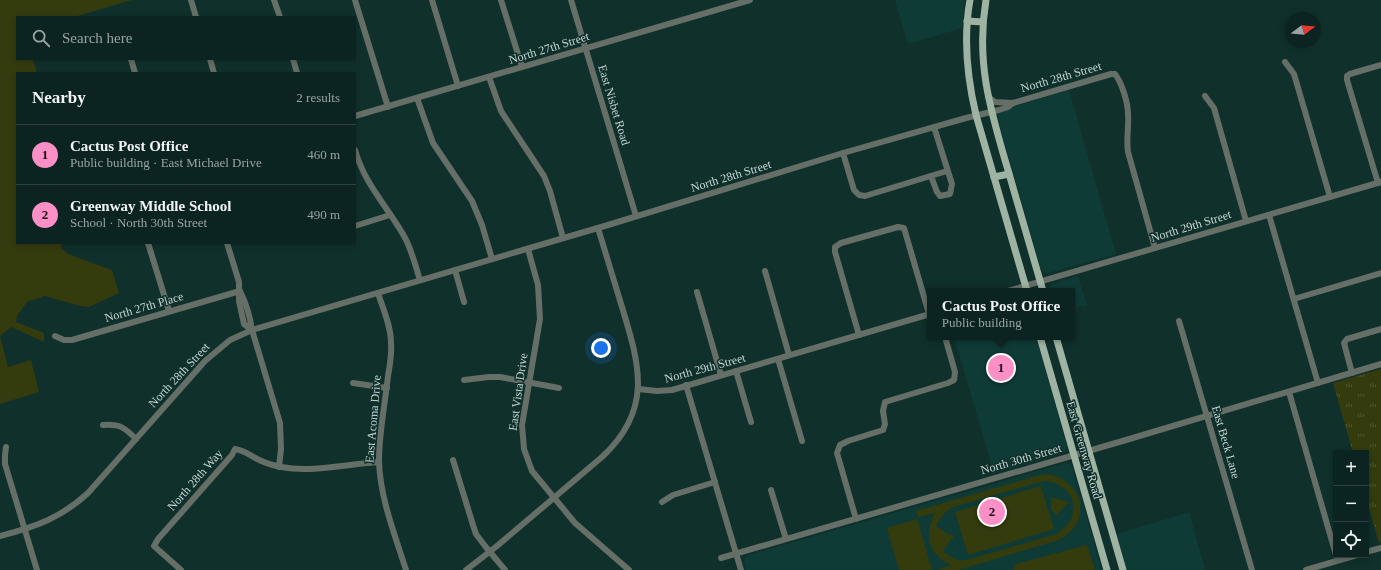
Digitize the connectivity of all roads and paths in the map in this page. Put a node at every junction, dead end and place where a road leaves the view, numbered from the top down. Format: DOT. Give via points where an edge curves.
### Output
graph roads {
  1 [pos="191,0"];
  2 [pos="274,0"];
  3 [pos="355,0"];
  4 [pos="432,0"];
  5 [pos="501,0"];
  6 [pos="571,0"];
  7 [pos="750,0"];
  8 [pos="970,0"];
  9 [pos="986,0"];
  10 [pos="196,16"];
  11 [pos="280,16"];
  12 [pos="967,21"];
  13 [pos="983,22"];
  14 [pos="586,48"];
  15 [pos="131,60"];
  16 [pos="210,60"];
  17 [pos="293,60"];
  18 [pos="1285,62"];
  19 [pos="1381,65"];
  20 [pos="522,67"];
  21 [pos="135,72"];
  22 [pos="214,72"];
  23 [pos="297,72"];
  24 [pos="489,77"];
  25 [pos="458,86"];
  26 [pos="1205,96"];
  27 [pos="988,97"];
  28 [pos="417,98"];
  29 [pos="1013,102"];
  30 [pos="388,107"];
  31 [pos="991,112"];
  32 [pos="976,115"];
  33 [pos="356,116"];
  34 [pos="934,127"];
  35 [pos="356,153"];
  36 [pos="843,154"];
  37 [pos="948,171"];
  38 [pos="1009,174"];
  39 [pos="931,176"];
  40 [pos="994,177"];
  41 [pos="1379,182"];
  42 [pos="1330,197"];
  43 [pos="390,215"];
  44 [pos="1269,215"];
  45 [pos="636,216"];
  46 [pos="1246,221"];
  47 [pos="356,226"];
  48 [pos="598,228"];
  49 [pos="563,238"];
  50 [pos="148,244"];
  51 [pos="227,244"];
  52 [pos="1155,248"];
  53 [pos="528,249"];
  54 [pos="492,259"];
  55 [pos="455,270"];
  56 [pos="765,271"];
  57 [pos="1381,273"];
  58 [pos="420,280"];
  59 [pos="1040,282"];
  60 [pos="1026,288"];
  61 [pos="1042,288"];
  62 [pos="240,290"];
  63 [pos="697,292"];
  64 [pos="378,293"];
  65 [pos="1294,300"];
  66 [pos="464,302"];
  67 [pos="927,304"];
  68 [pos="169,311"];
  69 [pos="927,315"];
  70 [pos="1179,321"];
  71 [pos="1381,329"];
  72 [pos="252,330"];
  73 [pos="859,335"];
  74 [pos="55,336"];
  75 [pos="946,340"];
  76 [pos="1041,340"];
  77 [pos="1057,340"];
  78 [pos="789,355"];
  79 [pos="778,359"];
  80 [pos="1381,364"];
  81 [pos="736,371"];
  82 [pos="1352,373"];
  83 [pos="721,375"];
  84 [pos="464,380"];
  85 [pos="530,382"];
  86 [pos="353,383"];
  87 [pos="1318,383"];
  88 [pos="686,385"];
  89 [pos="387,388"];
  90 [pos="559,388"];
  91 [pos="638,389"];
  92 [pos="1290,392"];
  93 [pos="1207,417"];
  94 [pos="751,422"];
  95 [pos="103,425"];
  96 [pos="136,439"];
  97 [pos="802,441"];
  98 [pos="6,447"];
  99 [pos="1089,451"];
  100 [pos="1075,455"];
  101 [pos="453,460"];
  102 [pos="379,462"];
  103 [pos="279,467"];
  104 [pos="715,482"];
  105 [pos="771,490"];
  106 [pos="554,498"];
  107 [pos="662,502"];
  108 [pos="856,519"];
  109 [pos="24,530"];
  110 [pos="0,536"];
  111 [pos="786,539"];
  112 [pos="1333,543"];
  113 [pos="1381,548"];
  114 [pos="1369,551"];
  115 [pos="490,552"];
  116 [pos="736,554"];
  117 [pos="721,558"];
  118 [pos="1335,558"];
  119 [pos="37,570"];
  120 [pos="181,570"];
  121 [pos="406,570"];
  122 [pos="466,570"];
  123 [pos="505,570"];
  124 [pos="629,570"];
  125 [pos="741,570"];
  126 [pos="1107,570"];
  127 [pos="1123,570"];
  128 [pos="1252,570"];
  129 [pos="1306,570"];
  1 -- 10 [label="street"];
  2 -- 11 [label="street"];
  3 -- 30 [label="street"];
  4 -- 25 [label="street"];
  5 -- 20 [label="street"];
  6 -- 14 [label="street, East Nisbet Road"];
  7 -- 14 [label="street, North 27th Street"];
  8 -- 12 [label="main road"];
  9 -- 13 [label="main road"];
  12 -- 13 [label="main road"];
  12 -- 32 [label="main road" via="968,76"];
  13 -- 27 [label="main road" via="982,52"];
  14 -- 20 [label="street, North 27th Street"];
  14 -- 45 [label="street, East Nisbet Road"];
  15 -- 21 [label="street"];
  16 -- 22 [label="street"];
  17 -- 23 [label="street"];
  18 -- 42 [label="street" via="1294,74"];
  19 -- 41 [label="street" via="1347,76"];
  20 -- 24 [label="street, North 27th Street"];
  24 -- 25 [label="street, North 27th Street"];
  24 -- 49 [label="street" via="501,111 544,176"];
  25 -- 28 [label="street, North 27th Street"];
  26 -- 46 [label="street" via="1214,108"];
  27 -- 29 [label="street, North 28th Street" via="995,102"];
  27 -- 31 [label="main road"];
  28 -- 30 [label="street, North 27th Street"];
  28 -- 54 [label="street" via="433,143 472,201"];
  29 -- 31 [label="street, North 28th Street" via="1008,107"];
  29 -- 52 [label="street, North 28th Street" via="1116,74 1120,80 1128,113 1128,152"];
  30 -- 33 [label="street, North 27th Street"];
  31 -- 32 [label="street, North 28th Street"];
  31 -- 38 [label="main road"];
  32 -- 34 [label="street, North 28th Street"];
  32 -- 40 [label="main road"];
  34 -- 36 [label="street, North 28th Street"];
  34 -- 37 [label="street"];
  35 -- 43 [label="street" via="365,178"];
  36 -- 39 [label="street" via="854,190 859,195 865,196"];
  36 -- 45 [label="street, North 28th Street"];
  37 -- 39 [label="street"];
  37 -- 39 [label="street" via="952,184 950,194 945,196 940,196 937,192"];
  38 -- 40 [label="main road"];
  38 -- 59 [label="main road"];
  40 -- 60 [label="main road"];
  41 -- 42 [label="street, North 29th Street"];
  42 -- 44 [label="street, North 29th Street"];
  43 -- 47 [label="street"];
  43 -- 58 [label="street" via="411,250"];
  44 -- 46 [label="street, North 29th Street"];
  44 -- 65 [label="street"];
  45 -- 48 [label="street, North 28th Street"];
  46 -- 52 [label="street, North 29th Street"];
  48 -- 49 [label="street, North 28th Street"];
  48 -- 91 [label="street" via="634,349 638,366"];
  49 -- 53 [label="street, North 28th Street"];
  50 -- 68 [label="street"];
  51 -- 62 [label="street"];
  52 -- 59 [label="street, North 29th Street"];
  53 -- 54 [label="street, North 28th Street"];
  53 -- 85 [label="street, East Vista Drive" via="538,285 540,308"];
  54 -- 55 [label="street, North 28th Street"];
  55 -- 58 [label="street, North 28th Street"];
  55 -- 66 [label="street"];
  56 -- 78 [label="street"];
  57 -- 65 [label="street"];
  58 -- 64 [label="street, North 28th Street"];
  59 -- 60 [label="street, North 29th Street"];
  59 -- 61 [label="main road"];
  62 -- 68 [label="street, North 27th Place"];
  62 -- 72 [label="street" via="239,301 244,324"];
  63 -- 83 [label="street"];
  64 -- 72 [label="street, North 28th Street"];
  64 -- 89 [label="street, East Acoma Drive" via="392,343"];
  65 -- 87 [label="street"];
  67 -- 73 [label="street" via="904,228 898,227 841,243 835,247 835,252"];
  68 -- 74 [label="street, North 27th Place" via="72,340"];
  69 -- 73 [label="street, North 29th Street"];
  70 -- 93 [label="street, East Beck Lane"];
  71 -- 82 [label="street" via="1347,339 1344,343"];
  72 -- 96 [label="street, North 28th Street" via="230,340 205,361"];
  72 -- 103 [label="street" via="280,424"];
  73 -- 78 [label="street, North 29th Street"];
  75 -- 108 [label="street" via="956,372 954,380 885,402 883,430 840,445 837,453"];
  76 -- 100 [label="main road, East Greenway Road"];
  77 -- 99 [label="main road, East Greenway Road"];
  78 -- 79 [label="street, North 29th Street"];
  79 -- 81 [label="street, North 29th Street"];
  79 -- 97 [label="street"];
  80 -- 82 [label="street, North 30th Street"];
  81 -- 83 [label="street, North 29th Street"];
  81 -- 94 [label="street"];
  82 -- 87 [label="street, North 30th Street"];
  83 -- 88 [label="street, North 29th Street"];
  84 -- 85 [label="street" via="500,377"];
  85 -- 90 [label="street"];
  85 -- 106 [label="street, East Vista Drive" via="522,425 524,449 532,471"];
  86 -- 89 [label="street"];
  87 -- 92 [label="street, North 30th Street"];
  88 -- 91 [label="street, North 29th Street" via="664,391"];
  88 -- 104 [label="street"];
  89 -- 102 [label="street, East Acoma Drive"];
  91 -- 106 [label="street" via="630,420 614,445"];
  92 -- 93 [label="street, North 30th Street"];
  92 -- 112 [label="street"];
  93 -- 99 [label="street, North 30th Street"];
  93 -- 128 [label="street, East Beck Lane"];
  95 -- 96 [label="street" via="115,424"];
  96 -- 109 [label="street, North 28th Street" via="78,502 48,521"];
  98 -- 109 [label="street" via="5,464"];
  99 -- 100 [label="street, North 30th Street"];
  99 -- 127 [label="main road, East Greenway Road"];
  100 -- 108 [label="street, North 30th Street"];
  100 -- 126 [label="main road, East Greenway Road"];
  101 -- 115 [label="street" via="472,525"];
  102 -- 103 [label="street, North 28th Way" via="304,469"];
  102 -- 121 [label="street, East Acoma Drive" via="386,505"];
  103 -- 120 [label="street, North 28th Way" via="235,449 154,546"];
  104 -- 107 [label="street" via="673,495"];
  104 -- 116 [label="street"];
  105 -- 111 [label="street"];
  106 -- 115 [label="street"];
  106 -- 124 [label="street, East Vista Drive" via="582,530"];
  108 -- 111 [label="street, North 30th Street"];
  109 -- 110 [label="street, North 28th Street"];
  109 -- 119 [label="street"];
  111 -- 116 [label="street, North 30th Street"];
  113 -- 114 [label="street"];
  115 -- 122 [label="street"];
  115 -- 123 [label="street"];
  116 -- 117 [label="street"];
  116 -- 125 [label="street"];
  118 -- 129 [label="street"];
}
